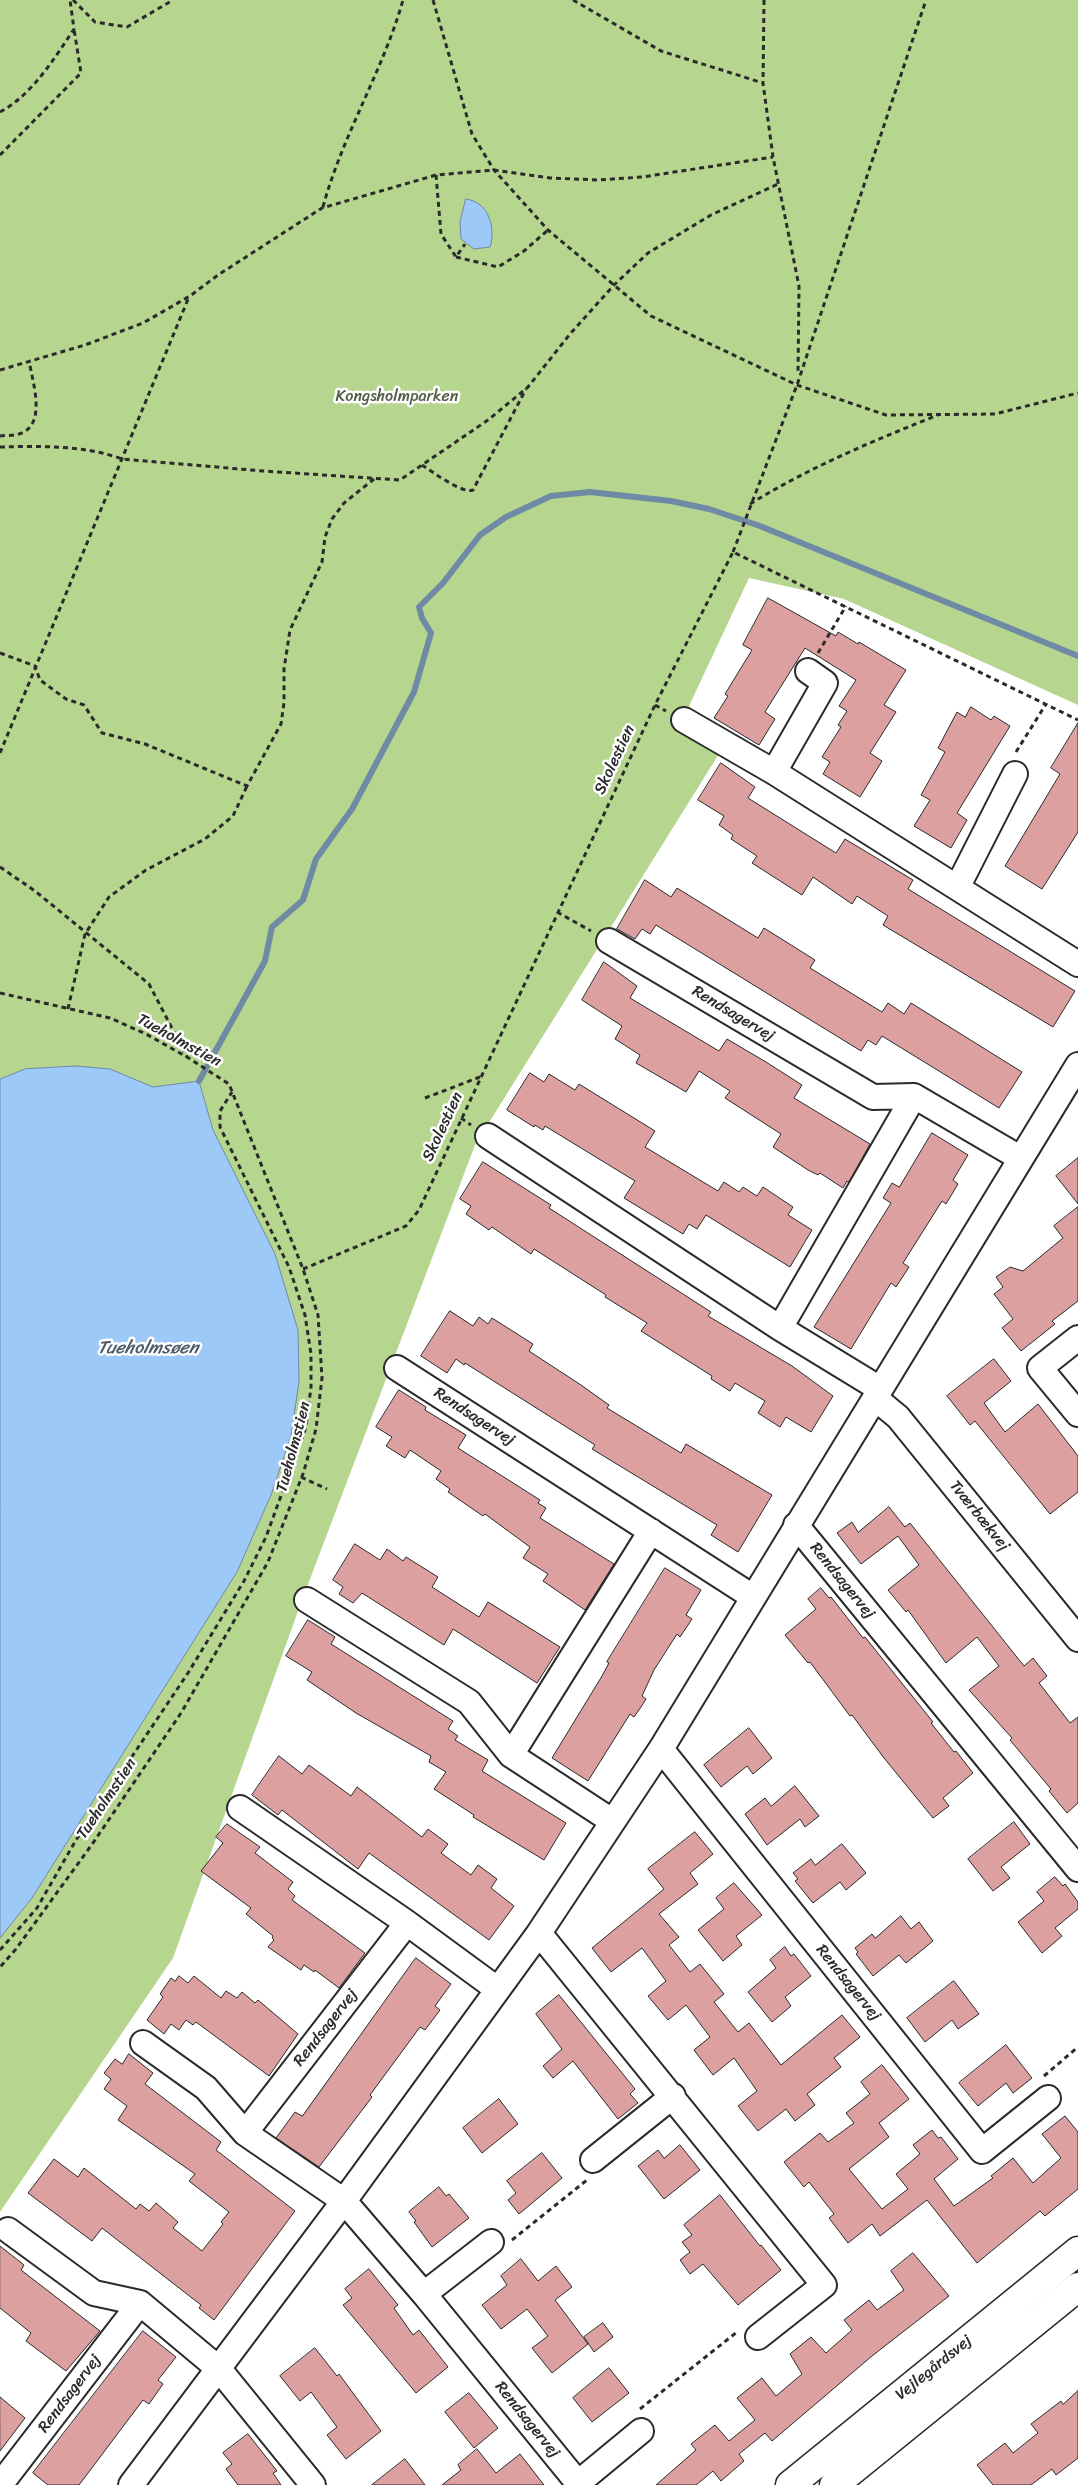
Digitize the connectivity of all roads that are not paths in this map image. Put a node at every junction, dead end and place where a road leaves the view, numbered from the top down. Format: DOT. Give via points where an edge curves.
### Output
graph roads {
  1 [pos="808,671"];
  2 [pos="684,720"];
  3 [pos="774,772"];
  4 [pos="1015,774"];
  5 [pos="958,886"];
  6 [pos="609,941"];
  7 [pos="1078,964"];
  8 [pos="1078,1065"];
  9 [pos="914,1096"];
  10 [pos="488,1136"];
  11 [pos="1020,1158"];
  12 [pos="780,1328"];
  13 [pos="1078,1338"];
  14 [pos="397,1368"];
  15 [pos="878,1393"];
  16 [pos="1078,1414"];
  17 [pos="796,1525"];
  18 [pos="651,1531"];
  19 [pos="753,1597"];
  20 [pos="307,1600"];
  21 [pos="1073,1624"];
  22 [pos="661,1749"];
  23 [pos="511,1755"];
  24 [pos="240,1808"];
  25 [pos="612,1821"];
  26 [pos="1078,1869"];
  27 [pos="407,1923"];
  28 [pos="539,1933"];
  29 [pos="497,1989"];
  30 [pos="143,2043"];
  31 [pos="673,2096"];
  32 [pos="1048,2098"];
  33 [pos="245,2134"];
  34 [pos="593,2160"];
  35 [pos="344,2201"];
  36 [pos="8,2230"];
  37 [pos="491,2242"];
  38 [pos="1078,2251"];
  39 [pos="1078,2287"];
  40 [pos="424,2294"];
  41 [pos="140,2303"];
  42 [pos="758,2337"];
  43 [pos="219,2369"];
  44 [pos="641,2431"];
  45 [pos="0,2485"];
  46 [pos="131,2485"];
  47 [pos="313,2485"];
  48 [pos="790,2485"];
  49 [pos="834,2485"];
  1 -- 3 [label="street" via="825,683"];
  2 -- 3 [label="street"];
  3 -- 5 [label="street"];
  4 -- 5 [label="street"];
  5 -- 7 [label="street"];
  6 -- 9 [label="street, Rendsagervej" via="873,1097"];
  8 -- 11 [label="street, Rendsagervej"];
  9 -- 11 [label="street"];
  9 -- 12 [label="street"];
  10 -- 12 [label="street"];
  11 -- 15 [label="street, Rendsagervej"];
  12 -- 15 [label="street"];
  13 -- 16 [label="street" via="1040,1368"];
  14 -- 18 [label="street, Rendsagervej"];
  15 -- 17 [label="street, Rendsagervej"];
  15 -- 21 [label="street, Tværbækvej"];
  17 -- 19 [label="street, Rendsagervej"];
  17 -- 26 [label="street, Rendsagervej"];
  18 -- 19 [label="street, Rendsagervej"];
  18 -- 23 [label="street"];
  19 -- 22 [label="street, Rendsagervej"];
  20 -- 23 [label="street" via="469,1702"];
  22 -- 25 [label="street, Rendsagervej"];
  22 -- 32 [label="street, Rendsagervej" via="982,2151"];
  23 -- 25 [label="street"];
  24 -- 27 [label="street"];
  25 -- 28 [label="street, Rendsagervej"];
  27 -- 29 [label="street"];
  27 -- 33 [label="street, Rendsagervej"];
  28 -- 29 [label="street, Rendsagervej"];
  28 -- 31 [label="street"];
  29 -- 35 [label="street, Rendsagervej"];
  30 -- 33 [label="street, Rendsagervej" via="206,2088"];
  31 -- 34 [label="street"];
  31 -- 42 [label="street" via="824,2285"];
  33 -- 35 [label="street, Rendsagervej"];
  35 -- 40 [label="street, Rendsagervej"];
  35 -- 43 [label="street, Rendsagervej"];
  36 -- 41 [label="street" via="94,2293"];
  37 -- 40 [label="street"];
  38 -- 48 [label="street, Vejlegårdsvej"];
  39 -- 49 [label="street, Vejlegårdsvej"];
  40 -- 44 [label="street, Rendsagervej" via="578,2483"];
  41 -- 43 [label="street"];
  41 -- 45 [label="street, Rendsagervej"];
  43 -- 46 [label="street, Rendsagervej"];
  43 -- 47 [label="street"];
}
